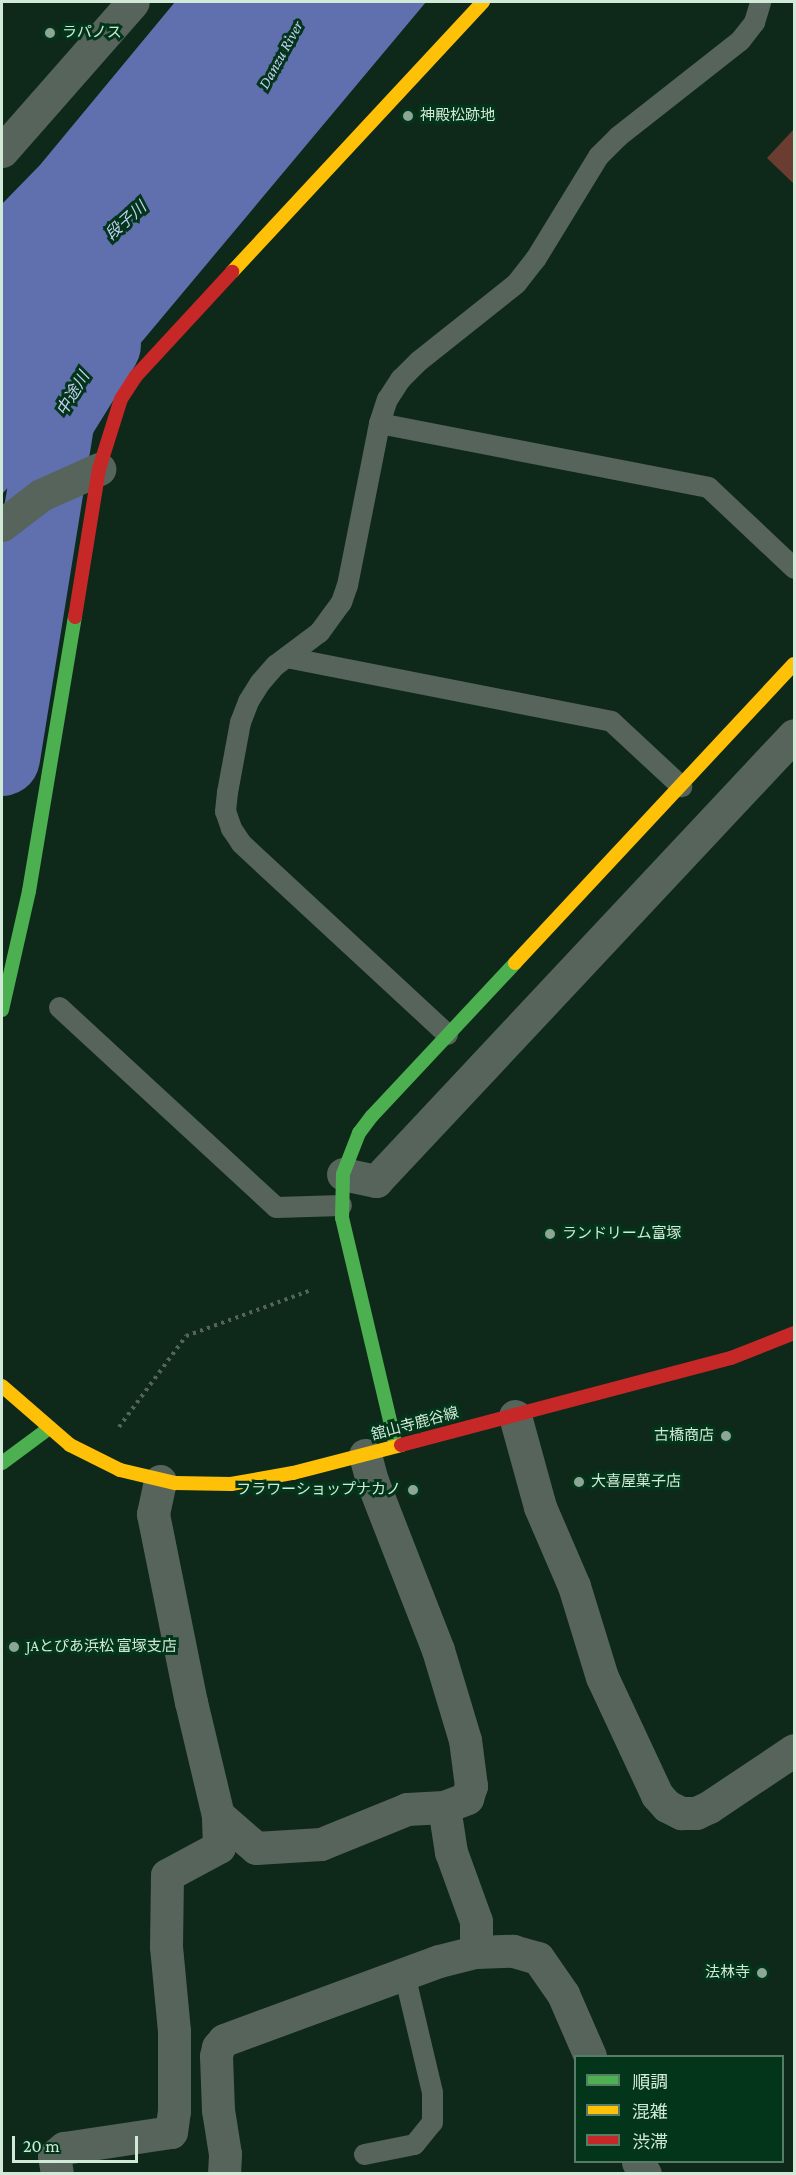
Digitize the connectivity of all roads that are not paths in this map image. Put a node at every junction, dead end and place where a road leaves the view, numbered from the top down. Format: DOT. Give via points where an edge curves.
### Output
graph roads {
  1 [pos="133,2"];
  2 [pos="483,2"];
  3 [pos="760,2"];
  4 [pos="2,151"];
  5 [pos="379,423"];
  6 [pos="99,469"];
  7 [pos="3,532"];
  8 [pos="795,568"];
  9 [pos="286,657"];
  10 [pos="795,664"];
  11 [pos="795,735"];
  12 [pos="681,786"];
  13 [pos="59,1007"];
  14 [pos="2,1010"];
  15 [pos="447,1034"];
  16 [pos="342,1190"];
  17 [pos="792,1341"];
  18 [pos="2,1386"];
  19 [pos="515,1416"];
  20 [pos="48,1429"];
  21 [pos="380,1450"];
  22 [pos="2,1463"];
  23 [pos="160,1481"];
  24 [pos="795,1750"];
  25 [pos="444,1807"];
  26 [pos="218,1815"];
  27 [pos="476,1952"];
  28 [pos="404,1974"];
  29 [pos="590,2055"];
  30 [pos="364,2154"];
  31 [pos="57,2174"];
  32 [pos="224,2174"];
  1 -- 4 [label="street"];
  2 -- 6 [label="street" via="136,376 118,406"];
  3 -- 5 [label="lane" via="754,22 740,40 598,156 526,271 505,293 400,379 387,399"];
  5 -- 8 [label="lane" via="708,487"];
  5 -- 9 [label="lane" via="341,602 319,632"];
  6 -- 7 [label="street" via="40,495"];
  6 -- 14 [label="street" via="30,891"];
  9 -- 12 [label="lane" via="611,721"];
  9 -- 15 [label="lane" via="260,682 240,722 226,792 225,811 231,828 241,843"];
  10 -- 12 [label="street"];
  11 -- 16 [label="street" via="376,1181"];
  12 -- 15 [label="street"];
  13 -- 16 [label="lane" via="276,1207"];
  15 -- 16 [label="street" via="359,1133"];
  16 -- 21 [label="street" via="346,1239"];
  17 -- 19 [label="street, 舘山寺鹿谷線"];
  18 -- 20 [label="street, 舘山寺鹿谷線"];
  19 -- 21 [label="street, 舘山寺鹿谷線"];
  19 -- 24 [label="street" via="540,1507 577,1595 602,1677 657,1795 681,1813 696,1813"];
  20 -- 22 [label="street"];
  20 -- 23 [label="street, 舘山寺鹿谷線" via="94,1459"];
  21 -- 23 [label="street, 舘山寺鹿谷線" via="293,1473 231,1484"];
  21 -- 25 [label="street" via="372,1481 438,1650 465,1740 471,1786 467,1798"];
  23 -- 26 [label="street" via="153,1514"];
  25 -- 26 [label="street" via="407,1809 321,1844 256,1848"];
  25 -- 27 [label="street" via="451,1852 476,1922"];
  26 -- 31 [label="street" via="219,1847 167,1875 166,1947 174,2031 171,2132 64,2148 54,2156"];
  27 -- 28 [label="street"];
  27 -- 29 [label="street" via="513,1951 538,1958 563,1994"];
  28 -- 30 [label="lane" via="432,2092 432,2122 414,2144"];
  28 -- 32 [label="street" via="224,2040 218,2047"];
}
